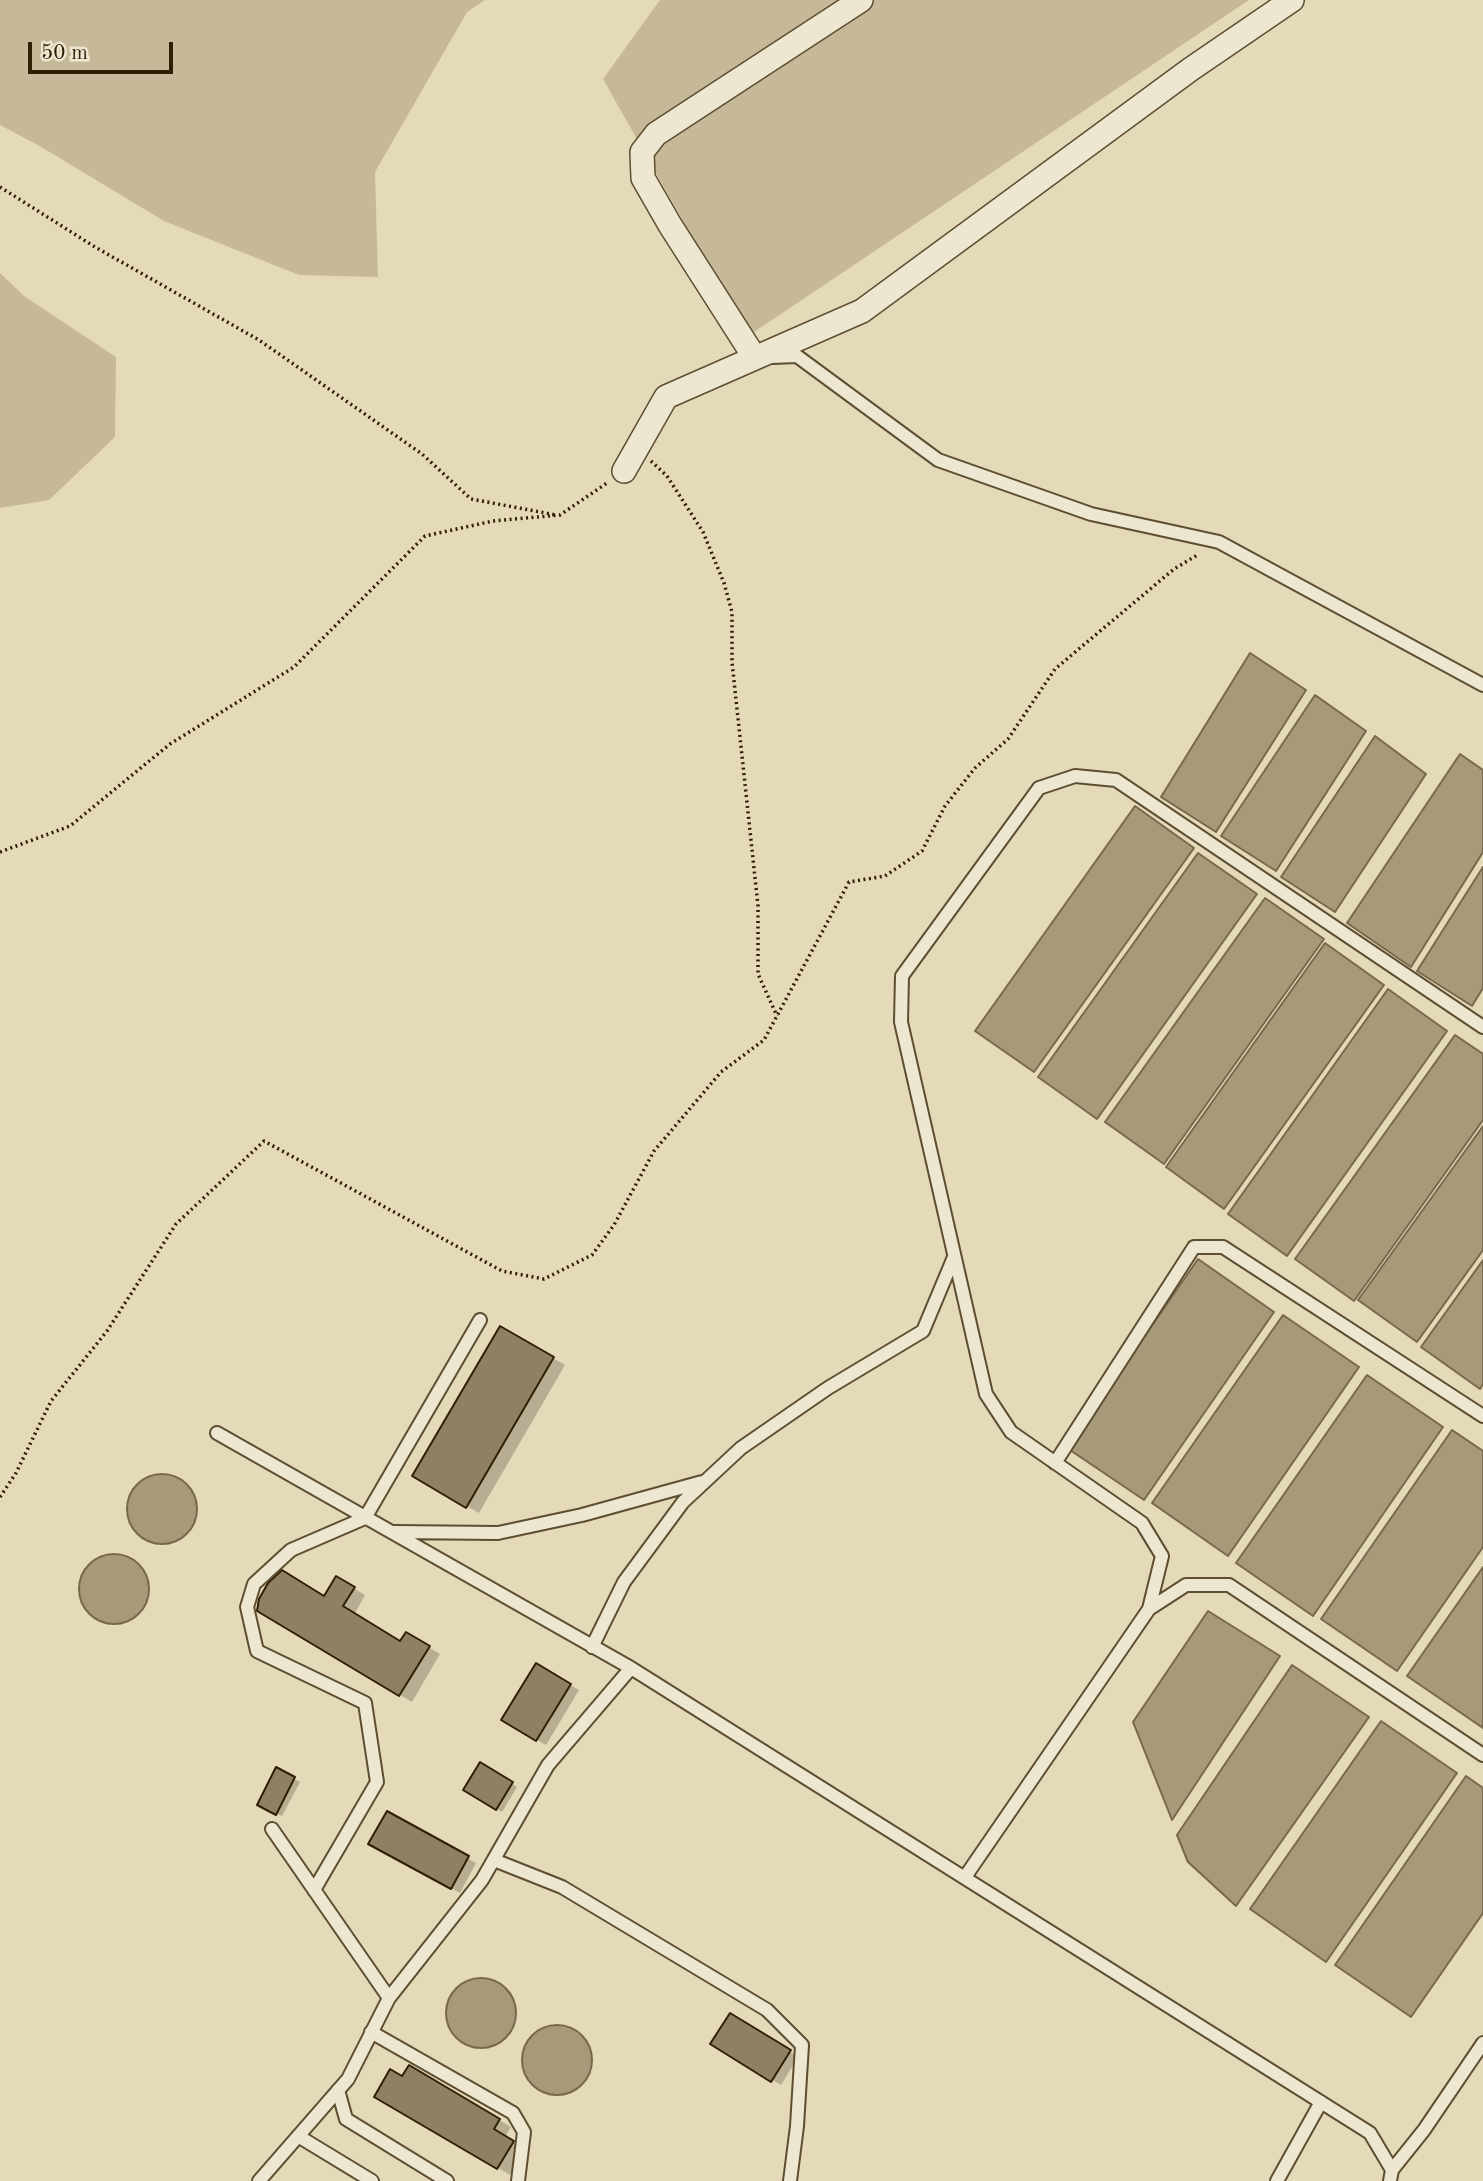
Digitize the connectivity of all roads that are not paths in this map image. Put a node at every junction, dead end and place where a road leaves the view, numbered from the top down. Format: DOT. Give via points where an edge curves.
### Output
graph roads {
  1 [pos="861,0"];
  2 [pos="1292,0"];
  3 [pos="755,358"];
  4 [pos="624,471"];
  5 [pos="1483,685"];
  6 [pos="1483,1027"];
  7 [pos="954,1256"];
  8 [pos="480,1320"];
  9 [pos="1483,1416"];
  10 [pos="217,1433"];
  11 [pos="1055,1463"];
  12 [pos="705,1481"];
  13 [pos="365,1518"];
  14 [pos="391,1532"];
  15 [pos="1149,1609"];
  16 [pos="593,1647"];
  17 [pos="631,1668"];
  18 [pos="1483,1755"];
  19 [pos="272,1829"];
  20 [pos="494,1860"];
  21 [pos="965,1877"];
  22 [pos="314,1890"];
  23 [pos="389,1997"];
  24 [pos="371,2032"];
  25 [pos="1483,2043"];
  26 [pos="338,2090"];
  27 [pos="1321,2102"];
  28 [pos="298,2136"];
  29 [pos="1391,2175"];
  30 [pos="259,2181"];
  31 [pos="372,2181"];
  32 [pos="447,2181"];
  33 [pos="517,2181"];
  34 [pos="790,2181"];
  35 [pos="1277,2181"];
  1 -- 3 [label="street" via="656,134 642,152 643,178"];
  2 -- 3 [label="street" via="862,311"];
  3 -- 4 [label="street" via="666,397"];
  3 -- 5 [label="lane" via="797,356 938,460 1091,514 1219,542"];
  6 -- 7 [label="lane" via="1116,780 1075,776 1039,789 902,976 901,1022"];
  7 -- 11 [label="lane" via="986,1394 1011,1432"];
  7 -- 12 [label="lane" via="923,1331 828,1388 741,1448"];
  8 -- 13 [label="lane"];
  9 -- 11 [label="lane" via="1223,1247 1194,1247"];
  10 -- 13 [label="lane"];
  11 -- 15 [label="lane" via="1142,1522 1162,1556"];
  12 -- 14 [label="lane" via="498,1533"];
  12 -- 16 [label="lane" via="683,1502 624,1582"];
  13 -- 14 [label="lane"];
  13 -- 22 [label="lane" via="291,1550 254,1584 247,1608 257,1651 365,1703 377,1782"];
  14 -- 16 [label="lane"];
  15 -- 18 [label="lane" via="1186,1585 1229,1585"];
  15 -- 21 [label="lane"];
  16 -- 17 [label="lane"];
  17 -- 20 [label="lane" via="548,1765"];
  17 -- 21 [label="lane"];
  19 -- 22 [label="lane"];
  20 -- 23 [label="lane"];
  20 -- 34 [label="lane" via="562,1887 767,2011 802,2045"];
  21 -- 27 [label="lane"];
  22 -- 23 [label="lane"];
  23 -- 24 [label="lane"];
  24 -- 26 [label="lane"];
  24 -- 33 [label="lane" via="513,2113 524,2132"];
  25 -- 29 [label="lane"];
  26 -- 28 [label="lane"];
  26 -- 32 [label="lane" via="346,2119"];
  27 -- 29 [label="lane" via="1370,2133"];
  27 -- 35 [label="lane"];
  28 -- 30 [label="lane"];
  28 -- 31 [label="lane"];
}
